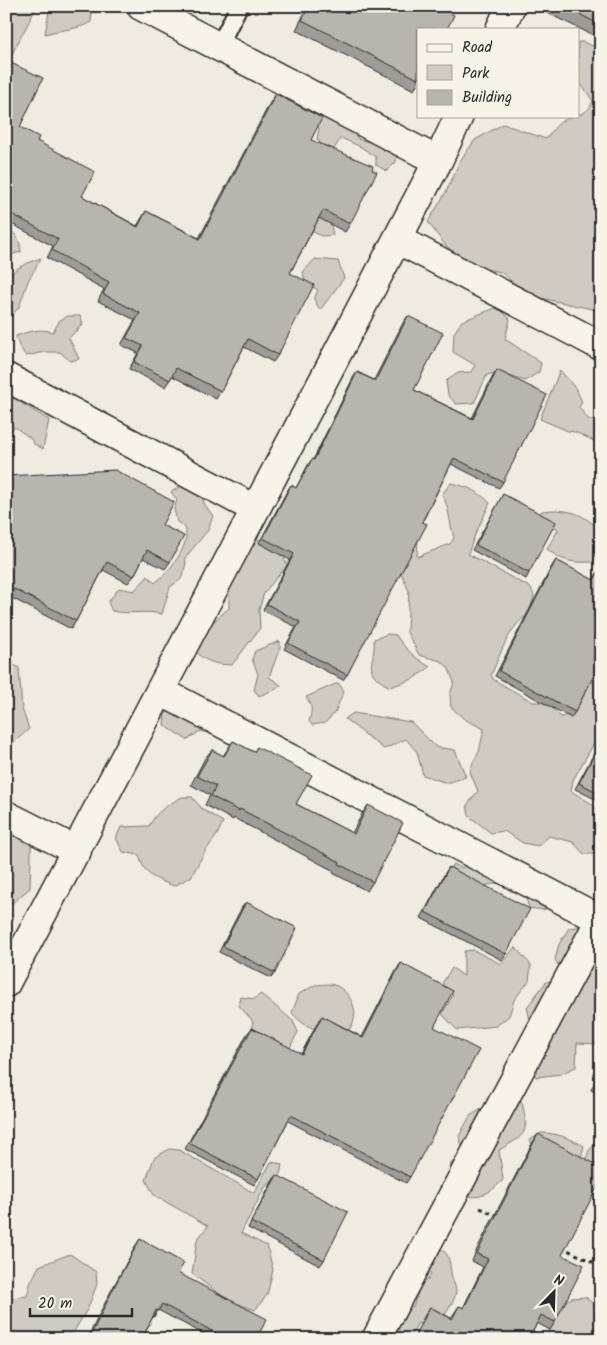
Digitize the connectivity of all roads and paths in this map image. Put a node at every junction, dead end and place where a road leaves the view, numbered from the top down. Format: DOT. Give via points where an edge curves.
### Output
graph roads {
  1 [pos="141,6"];
  2 [pos="239,6"];
  3 [pos="511,6"];
  4 [pos="500,28"];
  5 [pos="219,46"];
  6 [pos="458,118"];
  7 [pos="438,161"];
  8 [pos="397,239"];
  9 [pos="601,346"];
  10 [pos="6,377"];
  11 [pos="255,509"];
  12 [pos="162,692"];
  13 [pos="6,815"];
  14 [pos="77,851"];
  15 [pos="600,920"];
  16 [pos="6,983"];
  17 [pos="453,1195"];
  18 [pos="505,1220"];
  19 [pos="557,1245"];
  20 [pos="601,1266"];
  21 [pos="376,1339"];
  1 -- 5 [label="street"];
  2 -- 5 [label="lane"];
  3 -- 4 [label="street"];
  5 -- 7 [label="street"];
  6 -- 7 [label="street"];
  7 -- 8 [label="street"];
  8 -- 9 [label="street"];
  8 -- 11 [label="street"];
  10 -- 11 [label="street"];
  11 -- 12 [label="street"];
  12 -- 14 [label="street"];
  12 -- 15 [label="street"];
  13 -- 14 [label="street"];
  14 -- 16 [label="street"];
  15 -- 17 [label="street"];
  17 -- 18 [label="path"];
  17 -- 21 [label="street"];
  19 -- 20 [label="path"];
}
